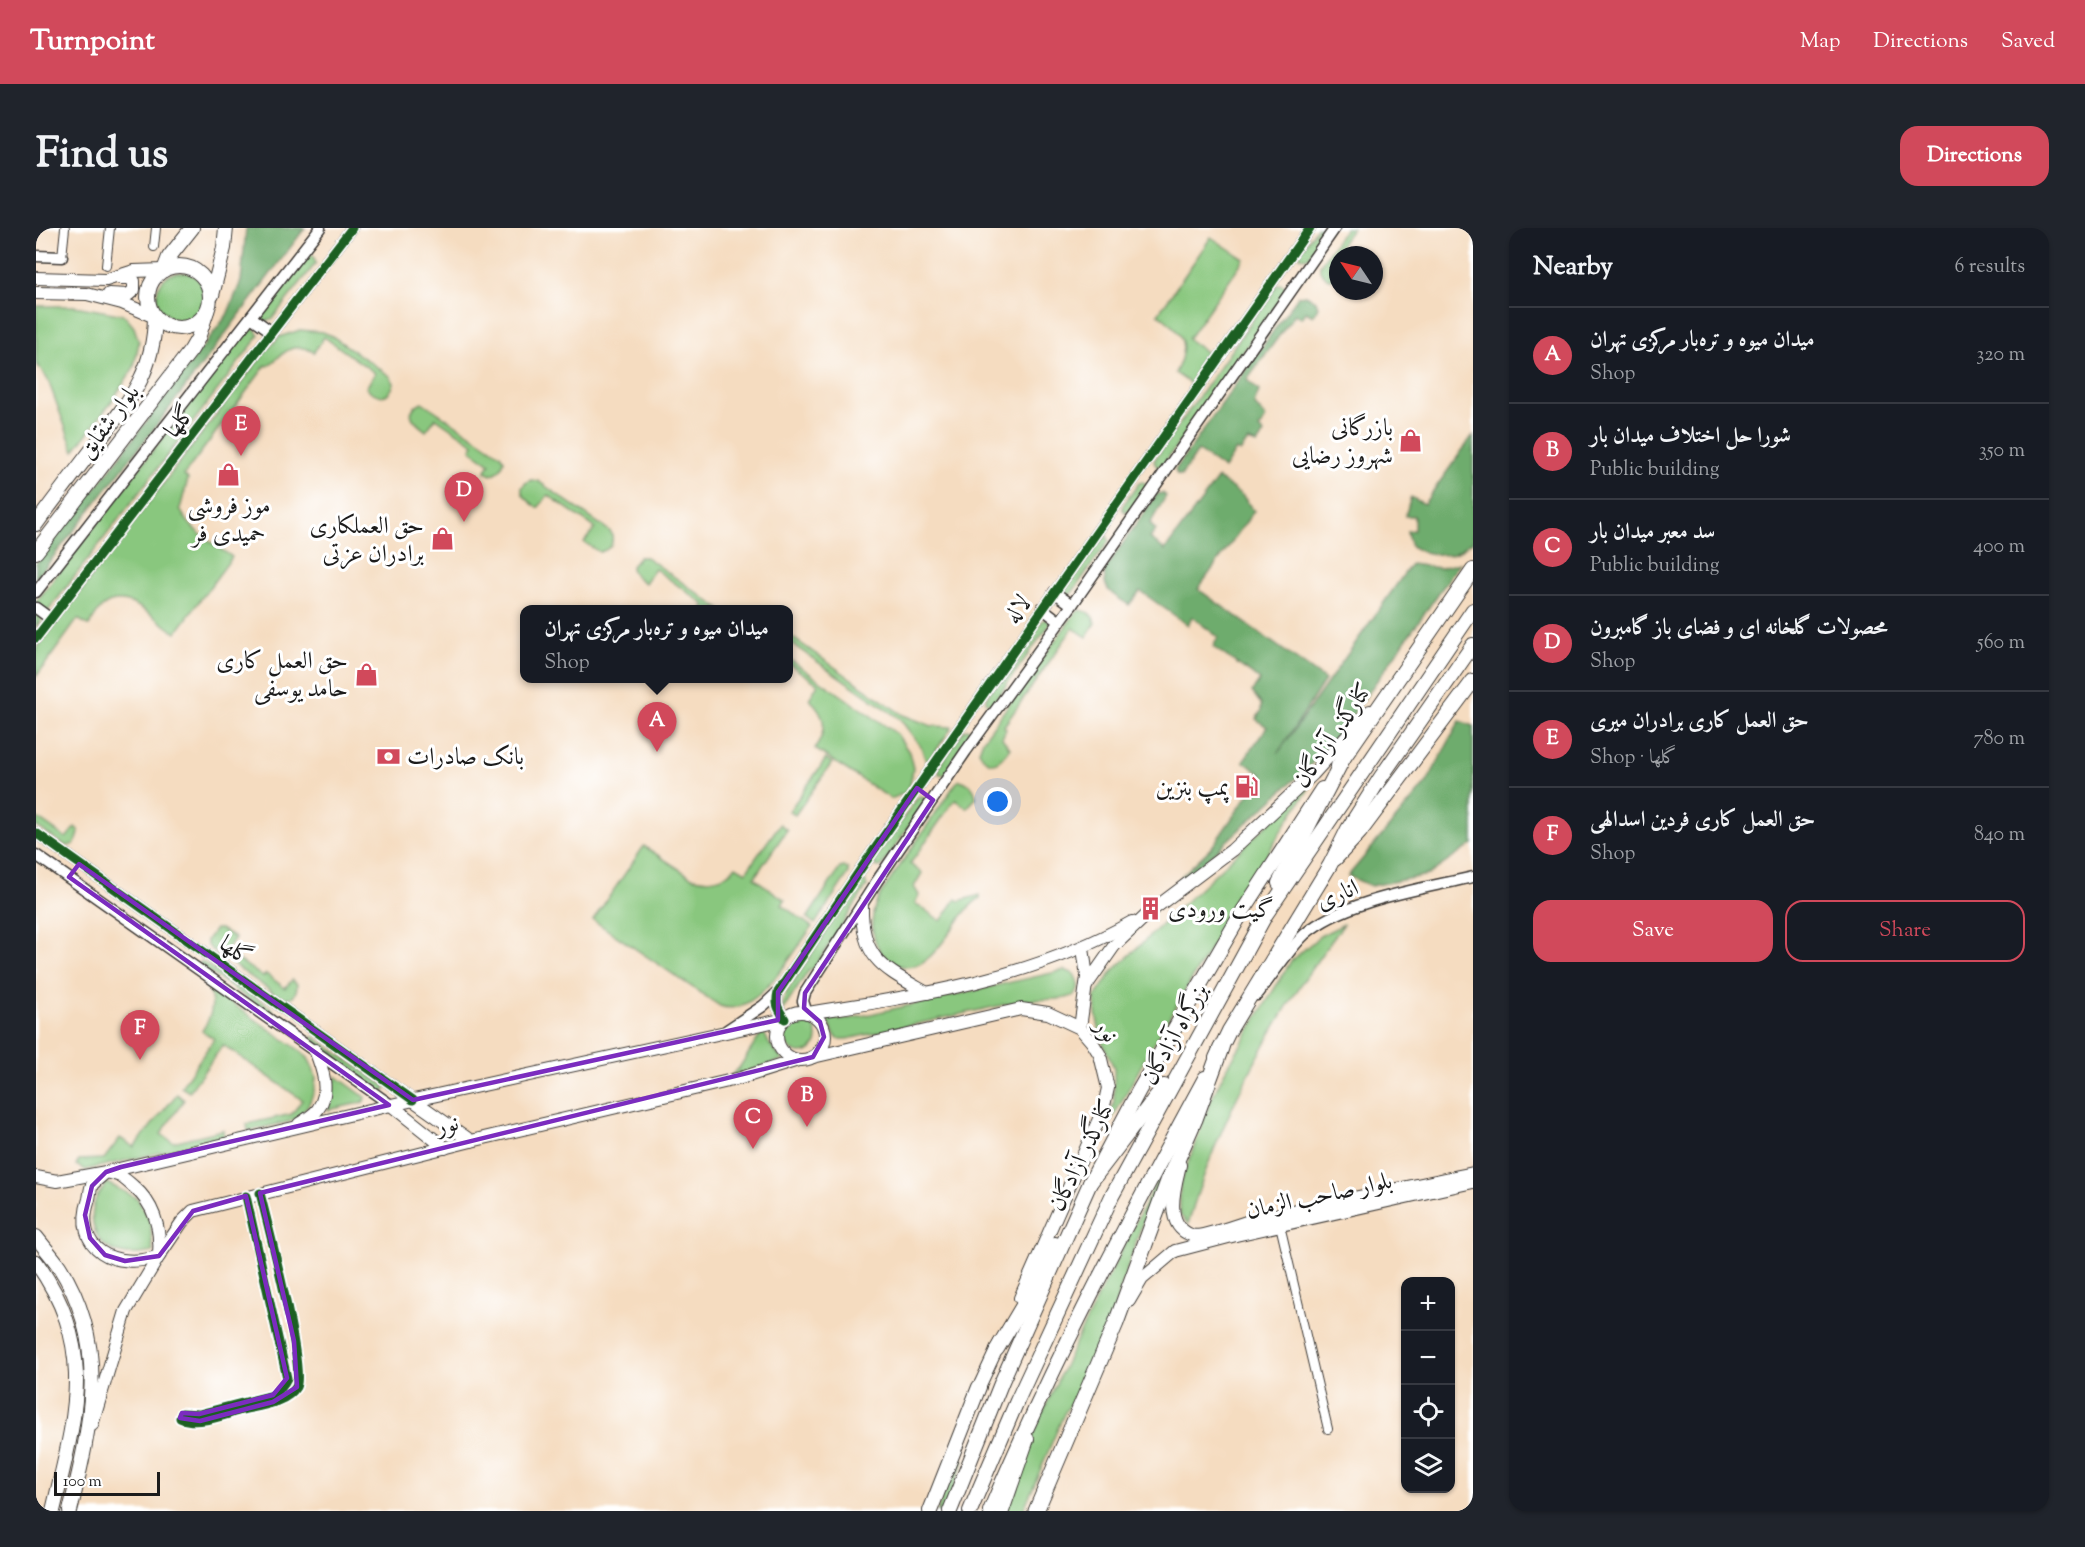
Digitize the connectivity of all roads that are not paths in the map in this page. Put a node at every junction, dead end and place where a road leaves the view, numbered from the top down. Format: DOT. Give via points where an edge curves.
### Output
graph roads {
  1 [pos="65,228"];
  2 [pos="110,228"];
  3 [pos="156,228"];
  4 [pos="192,228"];
  5 [pos="226,228"];
  6 [pos="320,228"];
  7 [pos="352,228"];
  8 [pos="1310,228"];
  9 [pos="1335,228"];
  10 [pos="154,247"];
  11 [pos="36,256"];
  12 [pos="62,257"];
  13 [pos="1284,264"];
  14 [pos="106,266"];
  15 [pos="164,270"];
  16 [pos="1301,276"];
  17 [pos="36,278"];
  18 [pos="106,280"];
  19 [pos="36,293"];
  20 [pos="87,294"];
  21 [pos="208,307"];
  22 [pos="155,317"];
  23 [pos="251,317"];
  24 [pos="272,332"];
  25 [pos="1140,469"];
  26 [pos="1158,481"];
  27 [pos="1112,508"];
  28 [pos="1130,520"];
  29 [pos="36,524"];
  30 [pos="1100,526"];
  31 [pos="1117,538"];
  32 [pos="36,552"];
  33 [pos="1473,570"];
  34 [pos="1054,591"];
  35 [pos="36,592"];
  36 [pos="1072,605"];
  37 [pos="36,608"];
  38 [pos="1042,608"];
  39 [pos="1473,610"];
  40 [pos="51,620"];
  41 [pos="1060,622"];
  42 [pos="36,638"];
  43 [pos="1473,645"];
  44 [pos="1473,681"];
  45 [pos="1392,688"];
  46 [pos="976,703"];
  47 [pos="992,714"];
  48 [pos="966,718"];
  49 [pos="982,729"];
  50 [pos="1344,757"];
  51 [pos="930,770"];
  52 [pos="946,781"];
  53 [pos="917,788"];
  54 [pos="933,800"];
  55 [pos="36,833"];
  56 [pos="36,855"];
  57 [pos="79,864"];
  58 [pos="1330,865"];
  59 [pos="860,870"];
  60 [pos="69,877"];
  61 [pos="1468,879"];
  62 [pos="878,881"];
  63 [pos="128,898"];
  64 [pos="862,906"];
  65 [pos="1151,911"];
  66 [pos="118,912"];
  67 [pos="1266,914"];
  68 [pos="188,940"];
  69 [pos="1083,948"];
  70 [pos="178,953"];
  71 [pos="1086,986"];
  72 [pos="778,992"];
  73 [pos="927,993"];
  74 [pos="807,1013"];
  75 [pos="785,1018"];
  76 [pos="1080,1028"];
  77 [pos="727,1030"];
  78 [pos="1229,1031"];
  79 [pos="1221,1048"];
  80 [pos="315,1050"];
  81 [pos="813,1057"];
  82 [pos="798,1060"];
  83 [pos="1184,1061"];
  84 [pos="413,1100"];
  85 [pos="391,1105"];
  86 [pos="296,1127"];
  87 [pos="471,1141"];
  88 [pos="1183,1146"];
  89 [pos="445,1148"];
  90 [pos="101,1173"];
  91 [pos="1473,1173"];
  92 [pos="36,1178"];
  93 [pos="1473,1182"];
  94 [pos="1090,1183"];
  95 [pos="260,1193"];
  96 [pos="246,1197"];
  97 [pos="1077,1213"];
  98 [pos="1279,1220"];
  99 [pos="36,1237"];
  100 [pos="159,1256"];
  101 [pos="36,1262"];
  102 [pos="1116,1323"];
  103 [pos="997,1349"];
  104 [pos="1047,1383"];
  105 [pos="979,1387"];
  106 [pos="1328,1429"];
  107 [pos="86,1444"];
  108 [pos="53,1511"];
  109 [pos="70,1511"];
  110 [pos="930,1511"];
  111 [pos="950,1511"];
  112 [pos="970,1511"];
  113 [pos="990,1511"];
  114 [pos="1002,1511"];
  115 [pos="1036,1511"];
  1 -- 12 [label="street"];
  2 -- 14 [label="street"];
  3 -- 10 [label="street"];
  4 -- 15 [label="main road" via="174,249"];
  5 -- 21 [label="main road, بلوار شقایق"];
  6 -- 23 [label="street, گلها"];
  7 -- 24 [label="street, گلها"];
  8 -- 13 [label="street, لاله"];
  9 -- 16 [label="street, لاله"];
  11 -- 12 [label="street"];
  13 -- 16 [label="street"];
  13 -- 25 [label="street, لاله"];
  15 -- 18 [label="main road" via="134,271"];
  15 -- 21 [label="main road" via="183,266 201,275 210,293"];
  15 -- 22 [label="main road" via="148,292"];
  16 -- 26 [label="street, لاله"];
  17 -- 18 [label="main road"];
  18 -- 20 [label="main road" via="128,278 136,285 128,295"];
  19 -- 20 [label="main road"];
  20 -- 22 [label="main road"];
  21 -- 22 [label="main road" via="201,319 183,328 172,328"];
  21 -- 32 [label="main road, بلوار شقایق" via="190,350"];
  22 -- 29 [label="main road, بلوار شقایق" via="150,359 133,396"];
  23 -- 24 [label="street"];
  23 -- 35 [label="street, گلها"];
  24 -- 40 [label="street, گلها"];
  25 -- 26 [label="street"];
  25 -- 27 [label="street, لاله"];
  26 -- 28 [label="street, لاله"];
  27 -- 28 [label="street"];
  27 -- 30 [label="street, لاله"];
  28 -- 31 [label="street, لاله"];
  30 -- 31 [label="street"];
  30 -- 34 [label="street, لاله"];
  31 -- 36 [label="street, لاله"];
  33 -- 45 [label="main road, کنارگذر آزادگان"];
  34 -- 36 [label="street"];
  34 -- 38 [label="street, لاله"];
  36 -- 41 [label="street, لاله"];
  37 -- 40 [label="street"];
  38 -- 41 [label="street"];
  38 -- 46 [label="street, لاله"];
  39 -- 67 [label="main road, بزرگراه آزادگان"];
  40 -- 42 [label="street, گلها"];
  41 -- 47 [label="street, لاله"];
  43 -- 58 [label="main road, بزرگراه آزادگان" via="1348,829"];
  44 -- 58 [label="main road" via="1360,832"];
  45 -- 50 [label="main road, کنارگذر آزادگان"];
  45 -- 65 [label="main road" via="1312,774 1240,842"];
  46 -- 47 [label="street"];
  46 -- 48 [label="street, لاله"];
  47 -- 49 [label="street, لاله"];
  48 -- 49 [label="street"];
  48 -- 51 [label="street, لاله"];
  49 -- 52 [label="street, لاله"];
  50 -- 67 [label="main road"];
  50 -- 94 [label="main road, کنارگذر آزادگان" via="1241,914"];
  51 -- 52 [label="street"];
  51 -- 53 [label="street, لاله"];
  52 -- 54 [label="street, لاله"];
  53 -- 54 [label="street"];
  53 -- 59 [label="street, لاله"];
  54 -- 62 [label="street, لاله"];
  55 -- 57 [label="street, گلها"];
  56 -- 60 [label="street, گلها"];
  57 -- 60 [label="street"];
  57 -- 63 [label="street, گلها"];
  58 -- 78 [label="main road, بزرگراه آزادگان"];
  59 -- 62 [label="street"];
  59 -- 72 [label="street, لاله"];
  60 -- 66 [label="street, گلها"];
  61 -- 78 [label="street, اناری" via="1359,905 1326,918 1304,935"];
  62 -- 64 [label="street, لاله"];
  63 -- 66 [label="street"];
  63 -- 68 [label="street, گلها"];
  64 -- 73 [label="main road" via="864,937 873,956"];
  64 -- 74 [label="street, لاله" via="805,993"];
  65 -- 69 [label="main road"];
  65 -- 71 [label="main road" via="1114,946"];
  66 -- 70 [label="street, گلها"];
  67 -- 83 [label="main road, بزرگراه آزادگان"];
  68 -- 70 [label="street"];
  68 -- 84 [label="street, گلها"];
  69 -- 71 [label="main road"];
  69 -- 73 [label="main road" via="993,979"];
  70 -- 80 [label="street, گلها"];
  71 -- 76 [label="main road"];
  72 -- 75 [label="street" via="777,1007"];
  72 -- 77 [label="street, لاله"];
  73 -- 74 [label="main road"];
  74 -- 75 [label="main road"];
  74 -- 81 [label="main road" via="823,1029 823,1045"];
  75 -- 77 [label="main road, نور"];
  75 -- 82 [label="main road" via="777,1040 784,1053"];
  76 -- 81 [label="main road, نور" via="1048,1013 1021,1009"];
  76 -- 103 [label="main road, نور" via="1100,1055 1105,1071 1108,1088 1103,1110"];
  77 -- 84 [label="main road, نور"];
  78 -- 79 [label="main road, بزرگراه آزادگان"];
  79 -- 88 [label="highway"];
  79 -- 104 [label="main road, بزرگراه آزادگان" via="1100,1273"];
  80 -- 85 [label="street, گلها"];
  80 -- 86 [label="main road" via="324,1073 322,1098 318,1109"];
  81 -- 82 [label="main road"];
  82 -- 87 [label="main road, نور" via="741,1078"];
  83 -- 94 [label="main road"];
  83 -- 112 [label="main road, بزرگراه آزادگان" via="1112,1196"];
  84 -- 85 [label="main road, نور"];
  84 -- 87 [label="main road"];
  85 -- 86 [label="main road, نور"];
  85 -- 89 [label="main road"];
  86 -- 90 [label="main road, نور"];
  87 -- 89 [label="main road, نور"];
  88 -- 98 [label="main road, بلوار صاحب الزمان" via="1173,1204 1174,1215 1184,1231 1197,1236 1250,1221"];
  88 -- 102 [label="highway"];
  89 -- 95 [label="main road, نور"];
  90 -- 92 [label="main road, نور" via="57,1180"];
  90 -- 100 [label="main road" via="120,1175 145,1197 154,1212"];
  90 -- 100 [label="main road" via="92,1186 86,1208 85,1223 94,1244 105,1255 125,1261"];
  91 -- 98 [label="main road, بلوار صاحب الزمان"];
  93 -- 98 [label="main road, بلوار صاحب الزمان"];
  94 -- 97 [label="main road, کنارگذر آزادگان"];
  95 -- 96 [label="main road, نور"];
  95 -- 96 [label="street" via="294,1341 297,1387 273,1402 186,1421 180,1418 182,1413 199,1414 273,1395 287,1378"];
  96 -- 100 [label="main road, نور" via="193,1211"];
  97 -- 103 [label="main road" via="1051,1249"];
  97 -- 111 [label="main road, کنارگذر آزادگان" via="1002,1381"];
  98 -- 102 [label="main road, بلوار صاحب الزمان" via="1175,1251 1142,1279"];
  98 -- 106 [label="street"];
  99 -- 107 [label="main road" via="59,1266 77,1300 86,1329 92,1364 92,1400"];
  100 -- 107 [label="main road, نور" via="126,1311"];
  101 -- 108 [label="main road" via="66,1318 77,1372 76,1398"];
  102 -- 115 [label="highway"];
  103 -- 105 [label="main road, نور"];
  104 -- 113 [label="main road, بزرگراه آزادگان"];
  104 -- 114 [label="main road"];
  105 -- 110 [label="main road, نور"];
  107 -- 109 [label="main road"];
}
